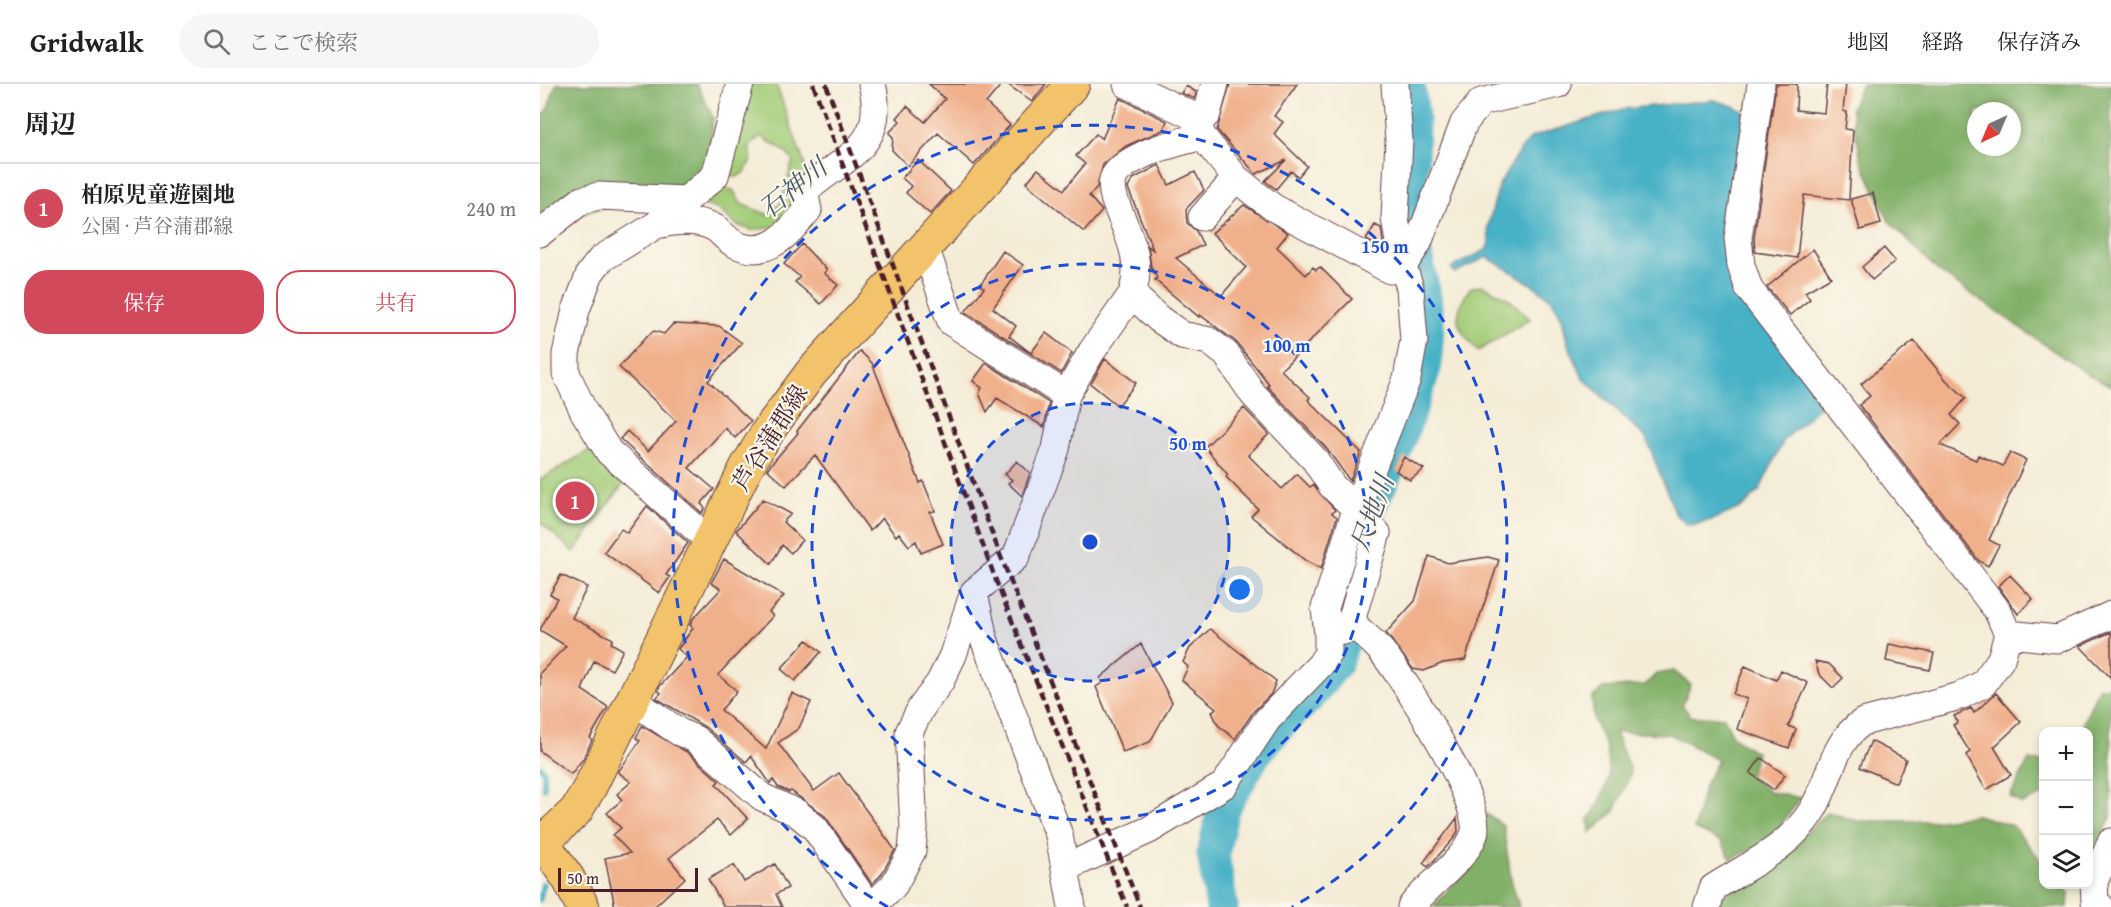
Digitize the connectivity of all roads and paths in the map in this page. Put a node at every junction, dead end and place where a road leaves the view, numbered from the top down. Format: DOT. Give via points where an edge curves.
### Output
graph roads {
  1 [pos="740,84"];
  2 [pos="872,84"];
  3 [pos="1073,84"];
  4 [pos="1127,84"];
  5 [pos="1215,84"];
  6 [pos="1395,84"];
  7 [pos="1558,84"];
  8 [pos="1761,84"];
  9 [pos="1200,130"];
  10 [pos="1236,178"];
  11 [pos="672,211"];
  12 [pos="1202,217"];
  13 [pos="540,233"];
  14 [pos="925,247"];
  15 [pos="1409,255"];
  16 [pos="1132,294"];
  17 [pos="1066,395"];
  18 [pos="1361,517"];
  19 [pos="710,541"];
  20 [pos="974,592"];
  21 [pos="2111,615"];
  22 [pos="1342,631"];
  23 [pos="2008,634"];
  24 [pos="632,700"];
  25 [pos="541,842"];
  26 [pos="2111,842"];
  27 [pos="1067,867"];
  28 [pos="583,907"];
  29 [pos="870,907"];
  30 [pos="1072,907"];
  31 [pos="1411,907"];
  32 [pos="1707,907"];
  33 [pos="2101,907"];
  1 -- 11 [label="street" via="715,176"];
  2 -- 11 [label="street" via="877,115 863,145 806,201 783,239 756,250 745,249 713,228 676,220"];
  3 -- 14 [label="main road, 芦谷蒲郡線"];
  4 -- 9 [label="street" via="1191,115"];
  5 -- 9 [label="street"];
  6 -- 15 [label="street" via="1399,141 1395,218"];
  7 -- 15 [label="street" via="1481,102 1464,123"];
  8 -- 23 [label="street" via="1738,238 1749,289 1997,609"];
  9 -- 10 [label="street"];
  9 -- 16 [label="street" via="1148,152 1114,177 1112,191 1137,262"];
  10 -- 12 [label="street"];
  10 -- 15 [label="street" via="1274,208 1390,270"];
  11 -- 13 [label="street" via="599,196 582,200"];
  11 -- 19 [label="street" via="602,259 590,273 576,309 566,373 609,452"];
  14 -- 17 [label="street" via="951,322"];
  14 -- 19 [label="main road, 芦谷蒲郡線" via="786,406 746,468"];
  15 -- 18 [label="street" via="1414,340 1407,379"];
  16 -- 17 [label="street"];
  16 -- 18 [label="street" via="1182,335 1209,341 1226,354 1253,393"];
  17 -- 20 [label="street" via="1056,449 1016,557"];
  18 -- 22 [label="street" via="1377,533 1352,618"];
  19 -- 24 [label="main road, 芦谷蒲郡線"];
  20 -- 27 [label="street" via="984,639 1059,835"];
  20 -- 29 [label="street" via="953,655 909,732 912,850 894,885"];
  21 -- 23 [label="street" via="2058,639"];
  22 -- 27 [label="street" via="1320,665 1262,726 1224,785 1149,830"];
  22 -- 31 [label="street" via="1383,653 1457,774 1476,820 1468,846"];
  23 -- 32 [label="street" via="2001,659 1983,684 1960,696 1863,722 1849,731 1813,809 1769,856 1713,888"];
  24 -- 25 [label="main road, 芦谷蒲郡線" via="576,812"];
  24 -- 29 [label="street" via="695,739 762,797 797,813 815,828"];
  25 -- 28 [label="main road, 芦谷蒲郡線" via="568,878"];
  26 -- 33 [label="street" via="2094,882 2095,901"];
  27 -- 30 [label="street"];
}
